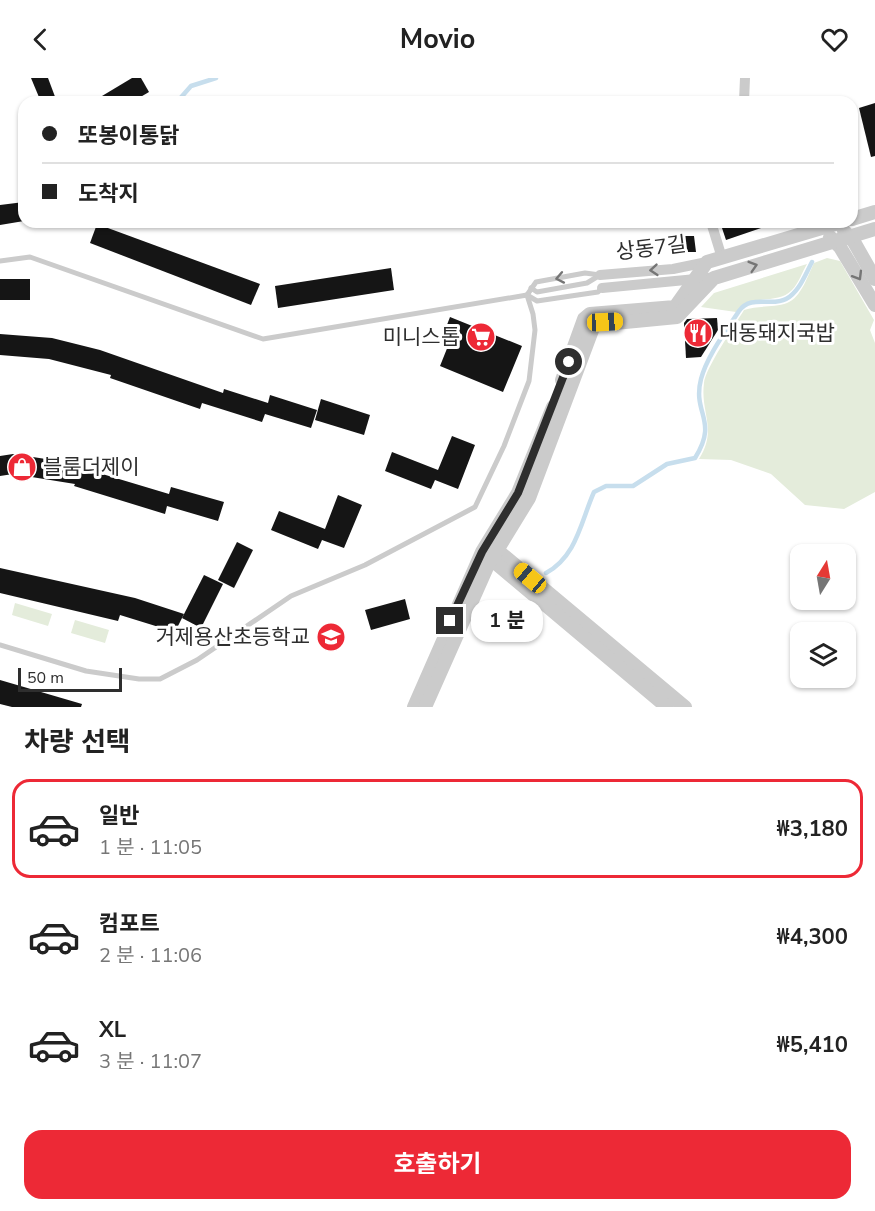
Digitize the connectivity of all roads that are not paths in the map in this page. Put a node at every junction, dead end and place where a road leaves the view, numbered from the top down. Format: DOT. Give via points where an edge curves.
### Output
graph roads {
  1 [pos="745,78"];
  2 [pos="744,96"];
  3 [pos="875,212"];
  4 [pos="858,217"];
  5 [pos="713,228"];
  6 [pos="817,228"];
  7 [pos="831,228"];
  8 [pos="836,228"];
  9 [pos="875,229"];
  10 [pos="850,237"];
  11 [pos="835,241"];
  12 [pos="722,258"];
  13 [pos="0,261"];
  14 [pos="707,262"];
  15 [pos="600,275"];
  16 [pos="717,277"];
  17 [pos="875,279"];
  18 [pos="692,280"];
  19 [pos="661,283"];
  20 [pos="531,288"];
  21 [pos="602,288"];
  22 [pos="526,295"];
  23 [pos="875,304"];
  24 [pos="672,311"];
  25 [pos="489,551"];
  26 [pos="0,645"];
  27 [pos="414,707"];
  28 [pos="425,707"];
  29 [pos="668,707"];
  30 [pos="685,707"];
  1 -- 2 [label="street"];
  3 -- 4 [label="street"];
  5 -- 12 [label="street"];
  6 -- 12 [label="street, 상동7길"];
  7 -- 11 [label="street"];
  8 -- 10 [label="street"];
  9 -- 10 [label="street, 상동7길"];
  10 -- 11 [label="street, 상동7길"];
  10 -- 17 [label="street"];
  16 -- 11 [label="street, 상동7길, one-way"];
  11 -- 23 [label="street, one-way"];
  12 -- 14 [label="street, 상동7길"];
  13 -- 22 [label="lane" via="30,257 263,339"];
  14 -- 15 [label="street, 상동7길, one-way"];
  14 -- 18 [label="street, 상동7길"];
  15 -- 20 [label="lane, one-way" via="585,273 536,282"];
  15 -- 20 [label="lane" via="587,283 557,289 537,292"];
  16 -- 18 [label="street, 상동7길"];
  16 -- 24 [label="street, 상동7길" via="684,310"];
  18 -- 19 [label="street, 상동7길"];
  18 -- 24 [label="street, 상동7길"];
  19 -- 21 [label="street, 상동7길"];
  19 -- 24 [label="street" via="674,290"];
  20 -- 22 [label="lane"];
  21 -- 22 [label="lane" via="598,292 537,301"];
  22 -- 26 [label="lane" via="535,330 529,381 476,507 365,566 291,596 197,660 160,679 86,670"];
  24 -- 25 [label="street" via="596,312 586,316 518,493"];
  25 -- 27 [label="street"];
  25 -- 28 [label="street"];
  25 -- 29 [label="street"];
  25 -- 30 [label="street"];
}
